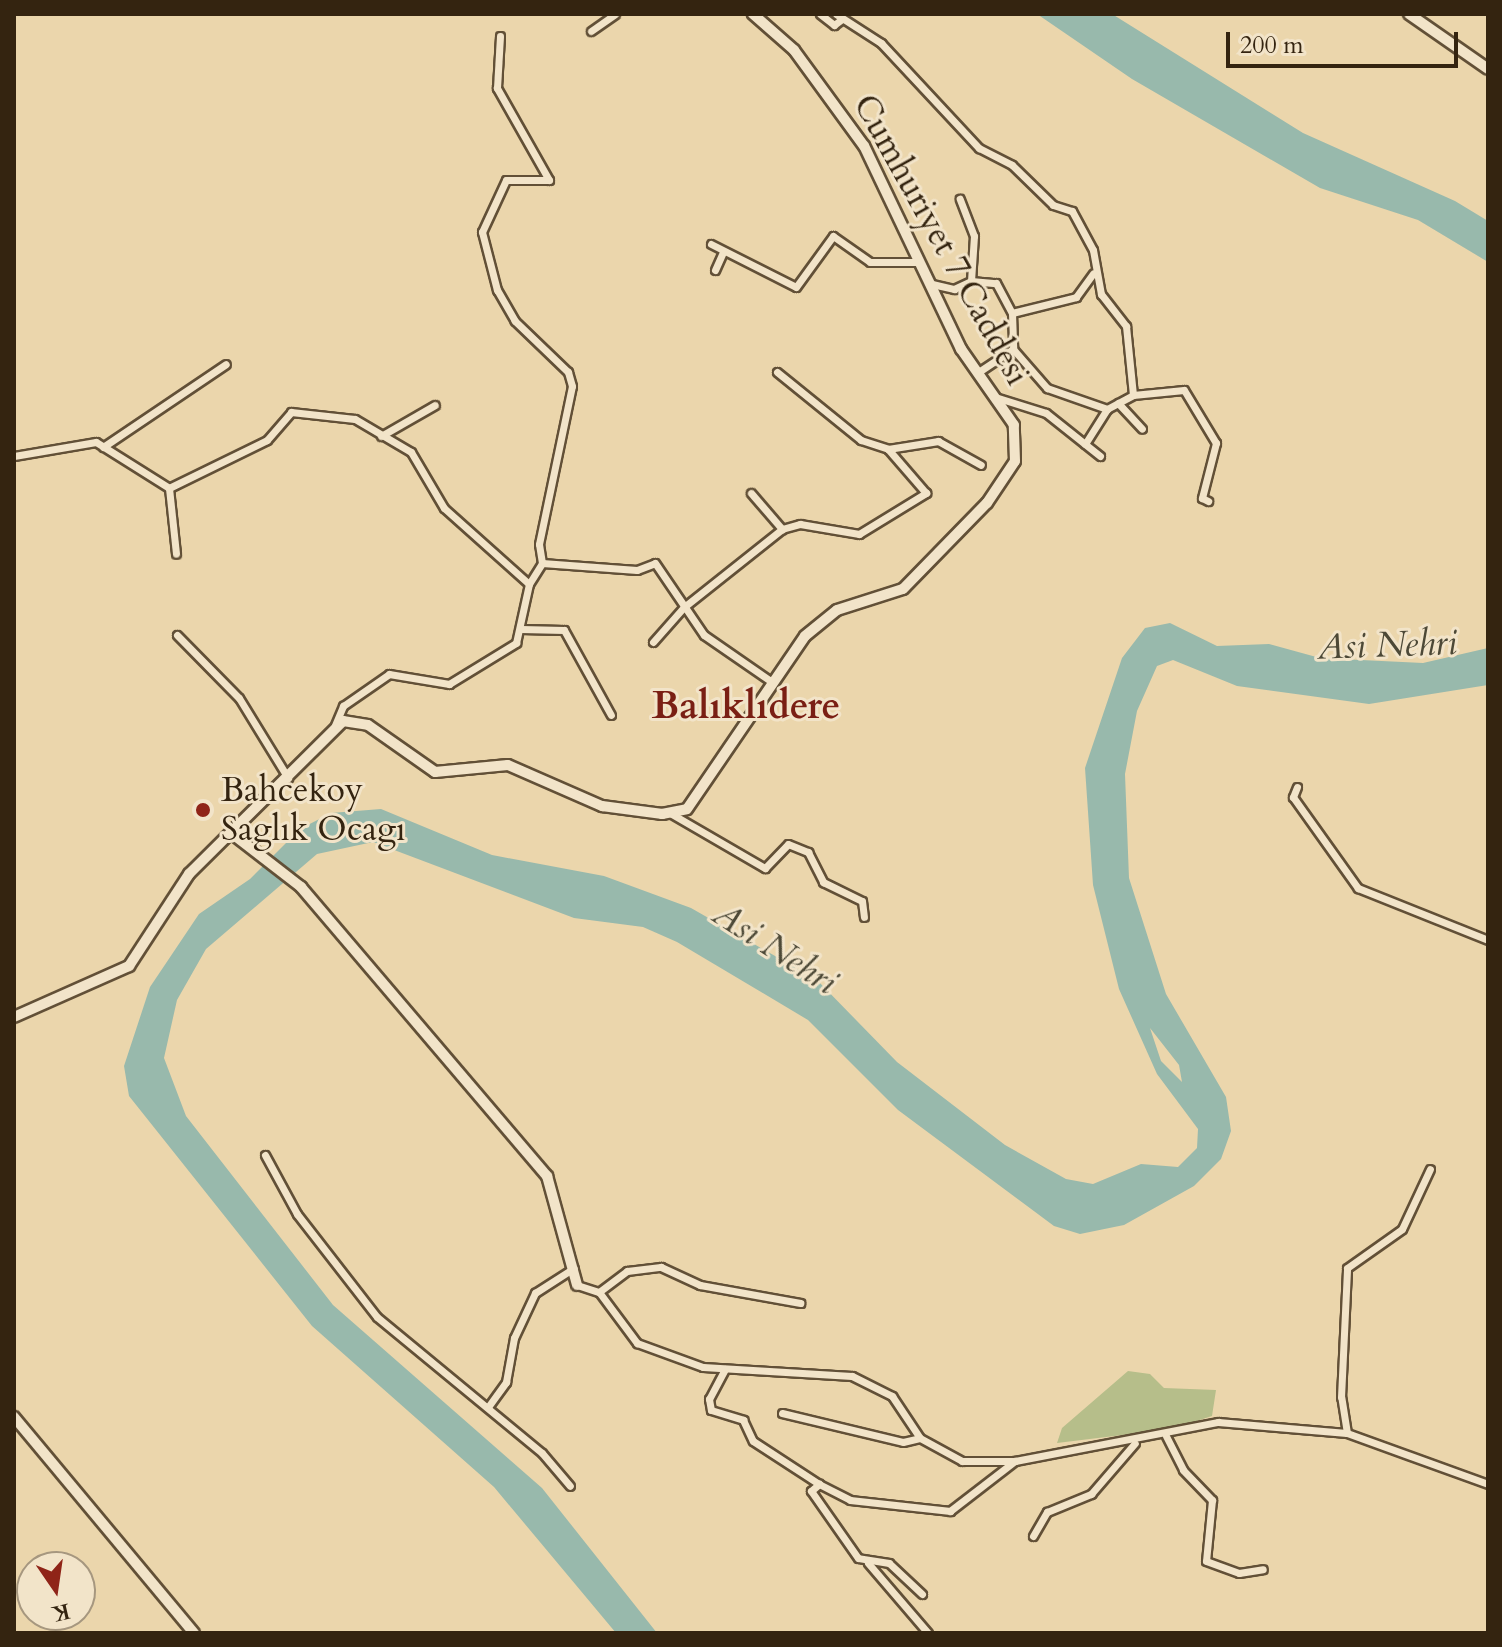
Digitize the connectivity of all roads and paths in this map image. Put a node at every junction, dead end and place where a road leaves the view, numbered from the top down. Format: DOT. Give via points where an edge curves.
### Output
graph roads {
  1 [pos="615,14"];
  2 [pos="753,14"];
  3 [pos="820,14"];
  4 [pos="1409,14"];
  5 [pos="839,17"];
  6 [pos="591,31"];
  7 [pos="500,36"];
  8 [pos="1488,69"];
  9 [pos="960,199"];
  10 [pos="711,244"];
  11 [pos="723,252"];
  12 [pos="920,262"];
  13 [pos="715,270"];
  14 [pos="1093,274"];
  15 [pos="971,281"];
  16 [pos="932,284"];
  17 [pos="1012,313"];
  18 [pos="1013,349"];
  19 [pos="226,364"];
  20 [pos="777,372"];
  21 [pos="977,373"];
  22 [pos="1133,395"];
  23 [pos="995,397"];
  24 [pos="1118,403"];
  25 [pos="435,405"];
  26 [pos="1107,409"];
  27 [pos="1142,429"];
  28 [pos="381,436"];
  29 [pos="1085,444"];
  30 [pos="103,447"];
  31 [pos="888,449"];
  32 [pos="14,456"];
  33 [pos="1100,456"];
  34 [pos="981,465"];
  35 [pos="169,488"];
  36 [pos="751,493"];
  37 [pos="1208,501"];
  38 [pos="782,529"];
  39 [pos="176,554"];
  40 [pos="542,563"];
  41 [pos="529,584"];
  42 [pos="684,607"];
  43 [pos="521,629"];
  44 [pos="177,635"];
  45 [pos="653,642"];
  46 [pos="769,680"];
  47 [pos="611,715"];
  48 [pos="335,725"];
  49 [pos="288,778"];
  50 [pos="1297,787"];
  51 [pos="670,813"];
  52 [pos="238,838"];
  53 [pos="864,917"];
  54 [pos="1488,940"];
  55 [pos="14,1017"];
  56 [pos="265,1155"];
  57 [pos="1430,1169"];
  58 [pos="574,1268"];
  59 [pos="577,1285"];
  60 [pos="599,1292"];
  61 [pos="800,1303"];
  62 [pos="725,1369"];
  63 [pos="488,1407"];
  64 [pos="782,1413"];
  65 [pos="14,1417"];
  66 [pos="1347,1433"];
  67 [pos="1166,1436"];
  68 [pos="920,1438"];
  69 [pos="1135,1443"];
  70 [pos="1015,1461"];
  71 [pos="819,1484"];
  72 [pos="1488,1484"];
  73 [pos="570,1486"];
  74 [pos="1033,1536"];
  75 [pos="868,1563"];
  76 [pos="1263,1569"];
  77 [pos="922,1594"];
  78 [pos="194,1633"];
  79 [pos="928,1633"];
  1 -- 6 [label="street"];
  2 -- 12 [label="main road, Cumhuriyet 7 Caddesi" via="794,50 864,146"];
  3 -- 5 [label="street" via="834,25"];
  4 -- 8 [label="main road"];
  5 -- 14 [label="street" via="881,43 979,148 1012,165 1053,205 1072,211 1093,250"];
  7 -- 40 [label="street" via="497,88 549,180 506,180 482,232 497,290 515,321 568,372 572,386 539,544"];
  9 -- 15 [label="street" via="974,236"];
  10 -- 11 [label="street"];
  11 -- 12 [label="street" via="796,287 833,236 870,262"];
  11 -- 13 [label="street"];
  12 -- 16 [label="main road, Cumhuriyet 7 Caddesi"];
  14 -- 17 [label="street" via="1076,297"];
  14 -- 22 [label="street" via="1126,326"];
  15 -- 16 [label="street" via="954,289"];
  15 -- 17 [label="street" via="996,283"];
  16 -- 21 [label="main road, Cumhuriyet 7 Caddesi"];
  17 -- 18 [label="street"];
  18 -- 21 [label="street"];
  18 -- 26 [label="street" via="1047,388"];
  19 -- 30 [label="street"];
  20 -- 31 [label="street" via="845,430"];
  21 -- 23 [label="main road, Cumhuriyet 7 Caddesi"];
  22 -- 24 [label="street"];
  22 -- 37 [label="street" via="1184,390 1192,400 1216,443 1202,498"];
  23 -- 29 [label="street" via="1046,413"];
  23 -- 46 [label="main road, Cumhuriyet 7 Caddesi" via="1018,433 1017,448 969,527 903,589 825,619"];
  24 -- 26 [label="street"];
  24 -- 27 [label="street"];
  25 -- 28 [label="street"];
  26 -- 29 [label="street"];
  28 -- 35 [label="street" via="355,419 291,412 267,440"];
  28 -- 41 [label="street" via="411,452 444,508"];
  29 -- 33 [label="street"];
  30 -- 32 [label="street" via="83,440"];
  30 -- 35 [label="street"];
  31 -- 34 [label="street" via="938,441"];
  31 -- 38 [label="street" via="926,493 859,534 800,524"];
  35 -- 39 [label="street"];
  36 -- 38 [label="street"];
  38 -- 42 [label="street"];
  40 -- 41 [label="street"];
  40 -- 42 [label="street" via="637,570 655,563 672,579"];
  41 -- 43 [label="street"];
  42 -- 45 [label="street"];
  42 -- 46 [label="street" via="716,646"];
  43 -- 47 [label="street" via="564,630"];
  43 -- 48 [label="street" via="516,643 460,681 389,674 372,682 343,706"];
  44 -- 49 [label="street" via="239,698"];
  46 -- 51 [label="main road, Cumhuriyet 7 Caddesi" via="698,799"];
  48 -- 49 [label="main road"];
  48 -- 51 [label="main road" via="368,725 435,772 508,765 602,806"];
  49 -- 52 [label="main road"];
  50 -- 54 [label="street" via="1293,797 1358,888"];
  51 -- 53 [label="street" via="765,868 788,844 808,852 823,882 862,901"];
  52 -- 55 [label="main road" via="171,899 129,966"];
  52 -- 58 [label="main road" via="301,887 547,1176"];
  56 -- 63 [label="street" via="297,1214 377,1317 448,1382"];
  57 -- 66 [label="street" via="1402,1229 1347,1268 1341,1397"];
  58 -- 59 [label="main road"];
  58 -- 63 [label="street" via="535,1293 514,1338 506,1382"];
  59 -- 60 [label="street"];
  60 -- 61 [label="street" via="627,1271 661,1267 700,1285"];
  60 -- 62 [label="street" via="637,1343"];
  62 -- 68 [label="street" via="852,1376 892,1396"];
  62 -- 71 [label="street" via="709,1399 711,1410 743,1420 753,1441"];
  63 -- 73 [label="street"];
  64 -- 68 [label="street" via="903,1442"];
  65 -- 78 [label="main road"];
  66 -- 67 [label="street" via="1218,1422"];
  66 -- 72 [label="street"];
  67 -- 69 [label="street"];
  67 -- 76 [label="street" via="1183,1470 1212,1500 1206,1561 1239,1573"];
  68 -- 70 [label="street" via="962,1461"];
  69 -- 70 [label="street"];
  69 -- 74 [label="street" via="1091,1494 1047,1512"];
  70 -- 71 [label="street" via="950,1511 850,1500"];
  71 -- 75 [label="street" via="812,1502"];
  75 -- 77 [label="street" via="889,1563"];
  75 -- 79 [label="street"];
}
